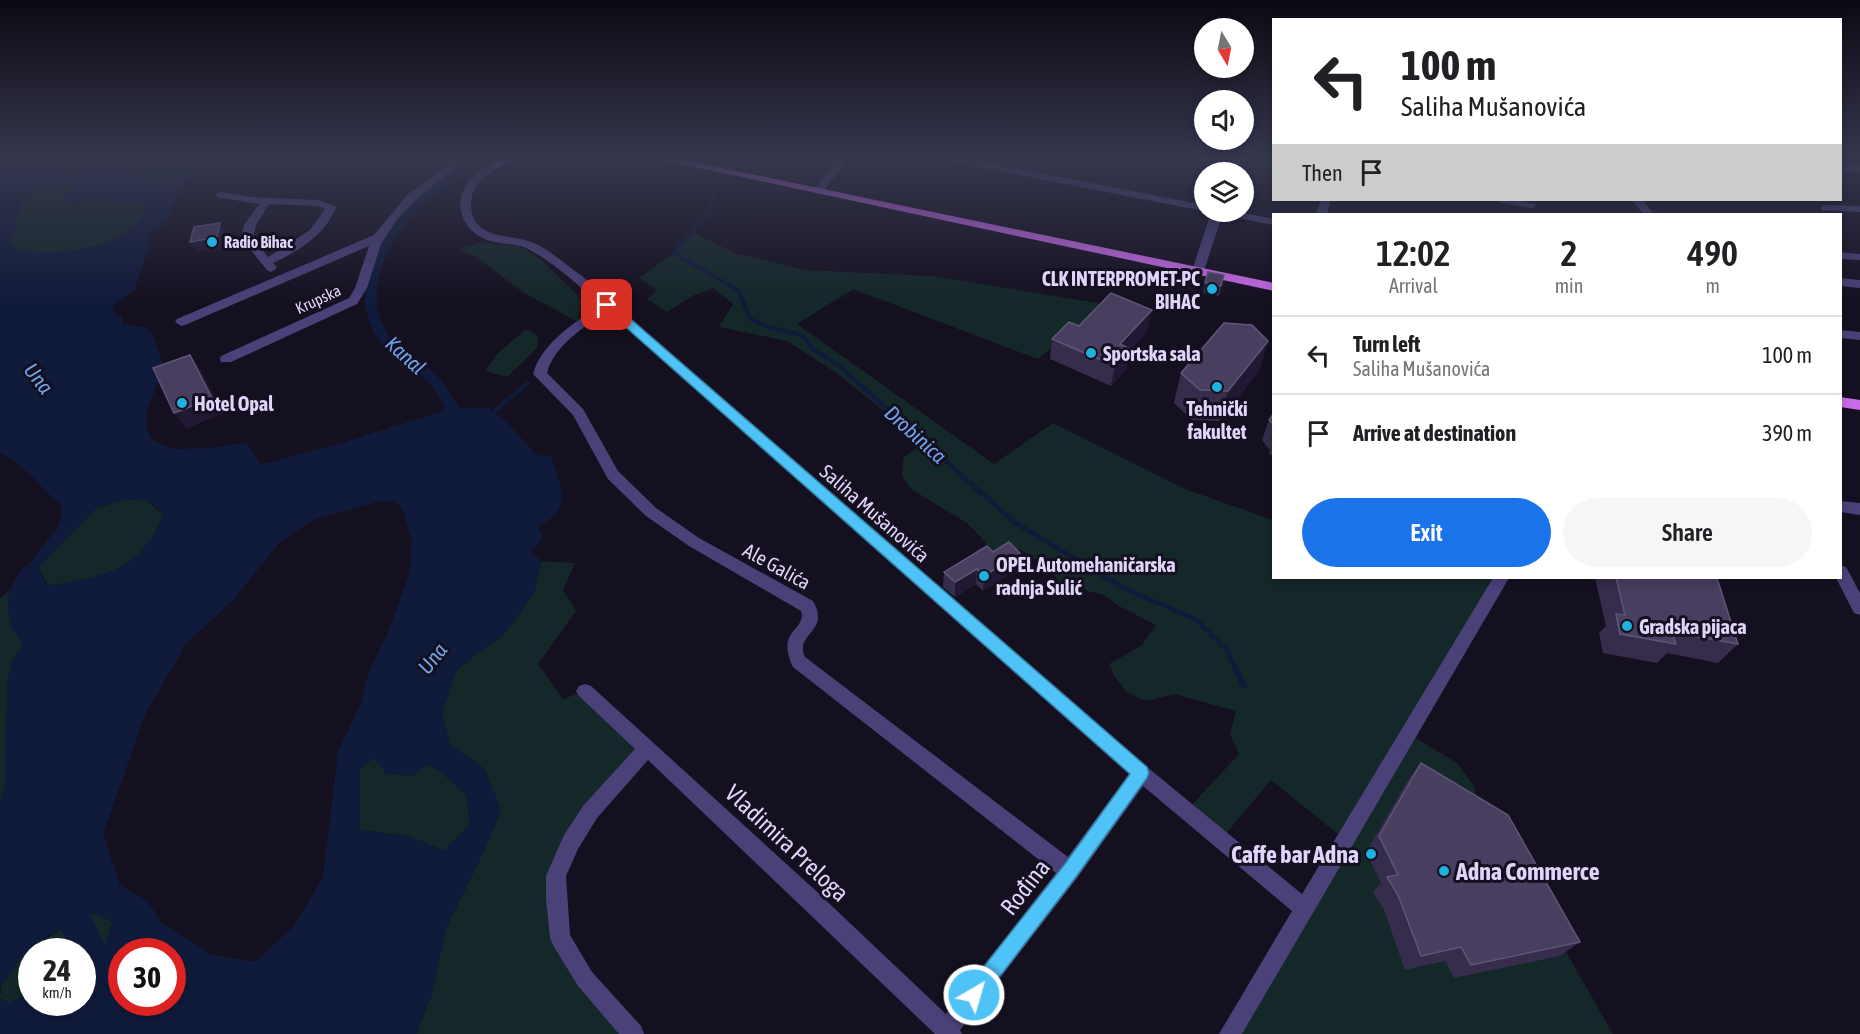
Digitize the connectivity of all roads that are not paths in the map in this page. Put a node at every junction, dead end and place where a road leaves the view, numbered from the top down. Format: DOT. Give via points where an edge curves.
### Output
graph roads {
  1 [pos="262,207"];
  2 [pos="331,207"];
  3 [pos="402,207"];
  4 [pos="464,207"];
  5 [pos="895,207"];
  6 [pos="1825,208"];
  7 [pos="1860,209"];
  8 [pos="1254,218"];
  9 [pos="1214,222"];
  10 [pos="1272,222"];
  11 [pos="378,238"];
  12 [pos="1842,255"];
  13 [pos="1860,256"];
  14 [pos="266,262"];
  15 [pos="1198,271"];
  16 [pos="281,278"];
  17 [pos="1842,282"];
  18 [pos="1860,284"];
  19 [pos="1272,287"];
  20 [pos="607,305"];
  21 [pos="181,322"];
  22 [pos="1842,334"];
  23 [pos="1860,336"];
  24 [pos="226,359"];
  25 [pos="1842,402"];
  26 [pos="1860,405"];
  27 [pos="1842,506"];
  28 [pos="1860,508"];
  29 [pos="1842,575"];
  30 [pos="1500,579"];
  31 [pos="1860,608"];
  32 [pos="585,691"];
  33 [pos="648,747"];
  34 [pos="1141,773"];
  35 [pos="1070,871"];
  36 [pos="1305,909"];
  37 [pos="949,1032"];
  38 [pos="633,1034"];
  39 [pos="1230,1034"];
  1 -- 14 [label="street" via="247,238"];
  2 -- 14 [label="street" via="309,235"];
  3 -- 11 [label="street, Krupska"];
  4 -- 20 [label="street, Saliha Mušanovića" via="472,227 494,239 525,243 578,279"];
  5 -- 15 [label="main road"];
  6 -- 7 [label="street"];
  8 -- 10 [label="street"];
  9 -- 15 [label="street"];
  11 -- 16 [label="street"];
  11 -- 24 [label="street, Krupska" via="360,292 353,301"];
  12 -- 13 [label="street"];
  14 -- 16 [label="street"];
  15 -- 19 [label="main road"];
  16 -- 21 [label="street"];
  17 -- 18 [label="street"];
  20 -- 34 [label="street, Saliha Mušanovića"];
  20 -- 35 [label="street, Ale Galića" via="553,350 540,374 578,412 613,476 670,527 801,601 811,613 795,642 799,662"];
  22 -- 23 [label="street"];
  25 -- 26 [label="main road"];
  27 -- 28 [label="street"];
  29 -- 31 [label="street"];
  30 -- 36 [label="street"];
  32 -- 33 [label="street, Vladimira Preloga"];
  33 -- 37 [label="street, Vladimira Preloga"];
  33 -- 38 [label="street" via="590,812 556,876 560,938 585,980"];
  34 -- 35 [label="street, Rođina"];
  34 -- 36 [label="street, Saliha Mušanovića"];
  35 -- 37 [label="street, Rođina"];
  36 -- 39 [label="street"];
}
